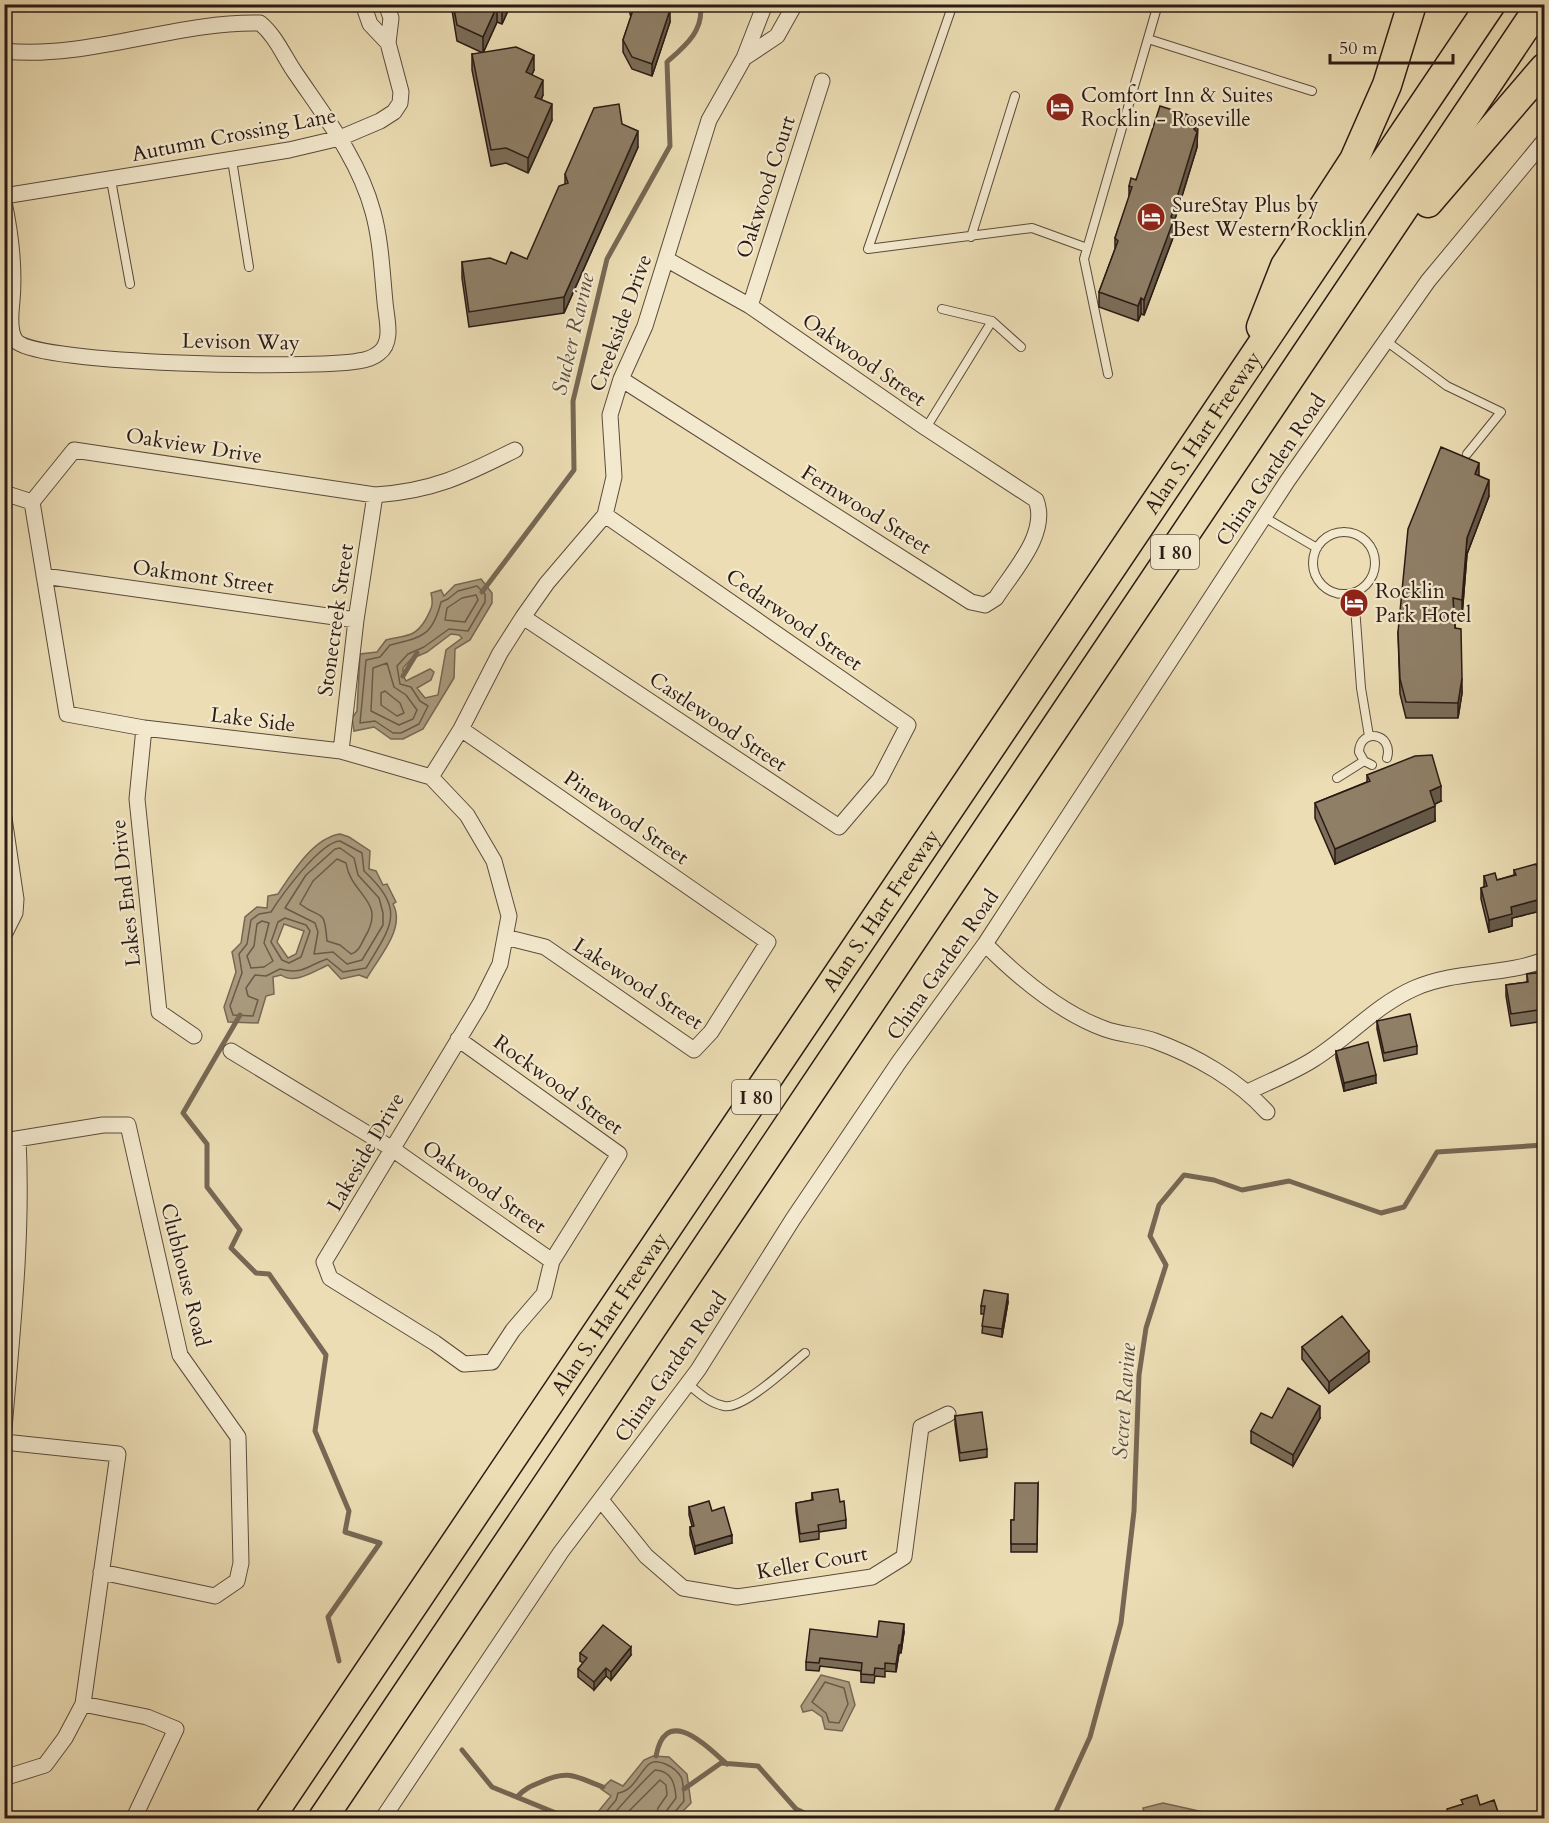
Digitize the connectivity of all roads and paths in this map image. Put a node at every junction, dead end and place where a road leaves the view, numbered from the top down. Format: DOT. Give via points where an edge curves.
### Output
graph roads {
  1 [pos="363,4"];
  2 [pos="386,4"];
  3 [pos="765,4"];
  4 [pos="795,4"];
  5 [pos="953,4"];
  6 [pos="1158,4"];
  7 [pos="1412,4"];
  8 [pos="1491,4"];
  9 [pos="1541,4"];
  10 [pos="1148,39"];
  11 [pos="388,43"];
  12 [pos="4,51"];
  13 [pos="744,58"];
  14 [pos="1545,68"];
  15 [pos="822,81"];
  16 [pos="1312,91"];
  17 [pos="1015,96"];
  18 [pos="340,138"];
  19 [pos="1545,141"];
  20 [pos="232,160"];
  21 [pos="111,180"];
  22 [pos="4,196"];
  23 [pos="4,202"];
  24 [pos="971,237"];
  25 [pos="1087,248"];
  26 [pos="666,259"];
  27 [pos="249,267"];
  28 [pos="130,284"];
  29 [pos="750,306"];
  30 [pos="942,309"];
  31 [pos="993,321"];
  32 [pos="1319,338"];
  33 [pos="1386,341"];
  34 [pos="1021,347"];
  35 [pos="1108,374"];
  36 [pos="1242,376"];
  37 [pos="621,380"];
  38 [pos="926,428"];
  39 [pos="515,450"];
  40 [pos="1467,454"];
  41 [pos="4,493"];
  42 [pos="375,495"];
  43 [pos="1036,500"];
  44 [pos="32,502"];
  45 [pos="605,515"];
  46 [pos="1264,517"];
  47 [pos="1317,548"];
  48 [pos="44,576"];
  49 [pos="1354,593"];
  50 [pos="523,617"];
  51 [pos="356,620"];
  52 [pos="144,728"];
  53 [pos="461,729"];
  54 [pos="1369,736"];
  55 [pos="341,751"];
  56 [pos="1388,758"];
  57 [pos="431,777"];
  58 [pos="1337,778"];
  59 [pos="880,779"];
  60 [pos="4,818"];
  61 [pos="4,935"];
  62 [pos="505,937"];
  63 [pos="768,942"];
  64 [pos="986,944"];
  65 [pos="1545,960"];
  66 [pos="194,1036"];
  67 [pos="458,1039"];
  68 [pos="231,1051"];
  69 [pos="1248,1092"];
  70 [pos="1266,1112"];
  71 [pos="11,1140"];
  72 [pos="391,1148"];
  73 [pos="552,1261"];
  74 [pos="805,1353"];
  75 [pos="688,1384"];
  76 [pos="948,1414"];
  77 [pos="4,1429"];
  78 [pos="4,1442"];
  79 [pos="601,1500"];
  80 [pos="101,1572"];
  81 [pos="83,1704"];
  82 [pos="4,1774"];
  83 [pos="134,1818"];
  84 [pos="270,1818"];
  85 [pos="323,1818"];
  86 [pos="383,1818"];
  1 -- 11 [label="street, Autumn Crossing Lane" via="370,24"];
  2 -- 11 [label="street, Autumn Crossing Lane" via="391,18"];
  3 -- 13 [label="street, Creekside Drive"];
  4 -- 13 [label="street, Creekside Drive" via="777,36"];
  5 -- 24 [label="lane" via="868,249"];
  6 -- 10 [label="lane"];
  7 -- 36 [label="highway" via="1387,85 1354,160 1285,266"];
  8 -- 36 [label="highway, Alan S. Hart Freeway / I 80"];
  9 -- 32 [label="highway, Alan S. Hart Freeway / I 80"];
  10 -- 16 [label="lane"];
  10 -- 25 [label="lane"];
  11 -- 18 [label="street, Autumn Crossing Lane" via="402,92 400,103 380,121"];
  12 -- 18 [label="street, Levison Way" via="61,50 223,24 260,23 270,31"];
  13 -- 26 [label="street, Creekside Drive" via="709,120"];
  14 -- 32 [label="highway" via="1448,179"];
  15 -- 29 [label="street, Oakwood Court"];
  17 -- 24 [label="lane"];
  18 -- 20 [label="street, Autumn Crossing Lane"];
  18 -- 23 [label="street, Levison Way" via="374,212 389,327 382,351 357,362 132,361 26,346 16,340 12,329 14,266"];
  19 -- 33 [label="street, China Garden Road" via="1428,281"];
  20 -- 21 [label="street, Autumn Crossing Lane"];
  20 -- 27 [label="lane"];
  21 -- 22 [label="street, Autumn Crossing Lane"];
  21 -- 28 [label="lane"];
  24 -- 25 [label="lane" via="1032,228"];
  25 -- 35 [label="lane" via="1084,258"];
  26 -- 29 [label="street, Oakwood Street"];
  26 -- 37 [label="street, Creekside Drive" via="645,326"];
  29 -- 38 [label="street, Oakwood Street"];
  30 -- 31 [label="lane"];
  31 -- 34 [label="lane"];
  31 -- 38 [label="lane"];
  32 -- 85 [label="highway, Alan S. Hart Freeway / I 80"];
  33 -- 40 [label="lane" via="1447,386 1501,412"];
  33 -- 46 [label="street, China Garden Road"];
  36 -- 84 [label="highway, Alan S. Hart Freeway / I 80"];
  37 -- 43 [label="street, Fernwood Street" via="971,602 985,605 996,598 1040,526 1041,512"];
  37 -- 45 [label="street, Creekside Drive" via="610,415 614,477"];
  38 -- 43 [label="street, Oakwood Street"];
  39 -- 42 [label="street" via="448,482 411,492"];
  41 -- 44 [label="street"];
  42 -- 44 [label="street, Oakview Drive" via="74,450"];
  42 -- 51 [label="street, Stonecreek Street"];
  44 -- 48 [label="street"];
  45 -- 50 [label="street, Creekside Drive"];
  45 -- 59 [label="street, Cedarwood Street" via="908,725"];
  46 -- 47 [label="lane"];
  46 -- 64 [label="street, China Garden Road"];
  47 -- 49 [label="lane" via="1314,572 1320,583 1330,591"];
  47 -- 49 [label="lane" via="1324,539 1341,532 1359,535 1369,543 1376,566 1365,587"];
  48 -- 51 [label="street, Oakmont Street"];
  48 -- 52 [label="street, Lake Side" via="67,714"];
  49 -- 54 [label="lane"];
  50 -- 53 [label="street, Creekside Drive"];
  50 -- 59 [label="street, Castlewood Street" via="839,827"];
  51 -- 55 [label="street, Stonecreek Street"];
  52 -- 55 [label="street, Lake Side"];
  52 -- 66 [label="street, Lakes End Drive" via="137,799 159,1012"];
  53 -- 57 [label="street, Creekside Drive"];
  53 -- 63 [label="street, Pinewood Street"];
  54 -- 56 [label="lane" via="1386,741"];
  54 -- 58 [label="lane" via="1359,747 1368,763"];
  55 -- 57 [label="street, Lake Side"];
  57 -- 62 [label="street, Lakeside Drive" via="467,815 494,861 509,916"];
  60 -- 61 [label="street" via="16,906"];
  62 -- 63 [label="street, Lakewood Street" via="545,947 694,1050 711,1032"];
  62 -- 67 [label="street, Lakeside Drive" via="500,964"];
  64 -- 69 [label="street" via="1005,964 1068,1010 1106,1030 1154,1041 1199,1061"];
  64 -- 75 [label="street, China Garden Road" via="899,1062"];
  65 -- 69 [label="street" via="1530,966 1444,978 1415,988 1384,1004 1314,1059"];
  67 -- 72 [label="street, Lakeside Drive"];
  67 -- 73 [label="street, Rockwood Street" via="619,1154"];
  68 -- 72 [label="street, Oakwood Street"];
  69 -- 70 [label="street"];
  71 -- 77 [label="street" via="21,1192"];
  71 -- 80 [label="street, Clubhouse Road" via="103,1125 128,1125 180,1355 238,1437 241,1563 237,1581 215,1596"];
  72 -- 73 [label="street, Oakwood Street"];
  72 -- 73 [label="street, Lakeside Drive" via="324,1262 330,1278 464,1364 492,1362 544,1294"];
  74 -- 75 [label="lane" via="743,1402 725,1406 706,1399"];
  75 -- 79 [label="street, China Garden Road"];
  76 -- 79 [label="street, Keller Court" via="921,1427 904,1557 872,1577 737,1597 683,1588 645,1556"];
  78 -- 80 [label="street" via="118,1454"];
  79 -- 86 [label="street, China Garden Road" via="561,1552"];
  80 -- 81 [label="street"];
  81 -- 82 [label="street" via="45,1765 10,1776"];
  81 -- 83 [label="street" via="147,1717 176,1729"];
}
